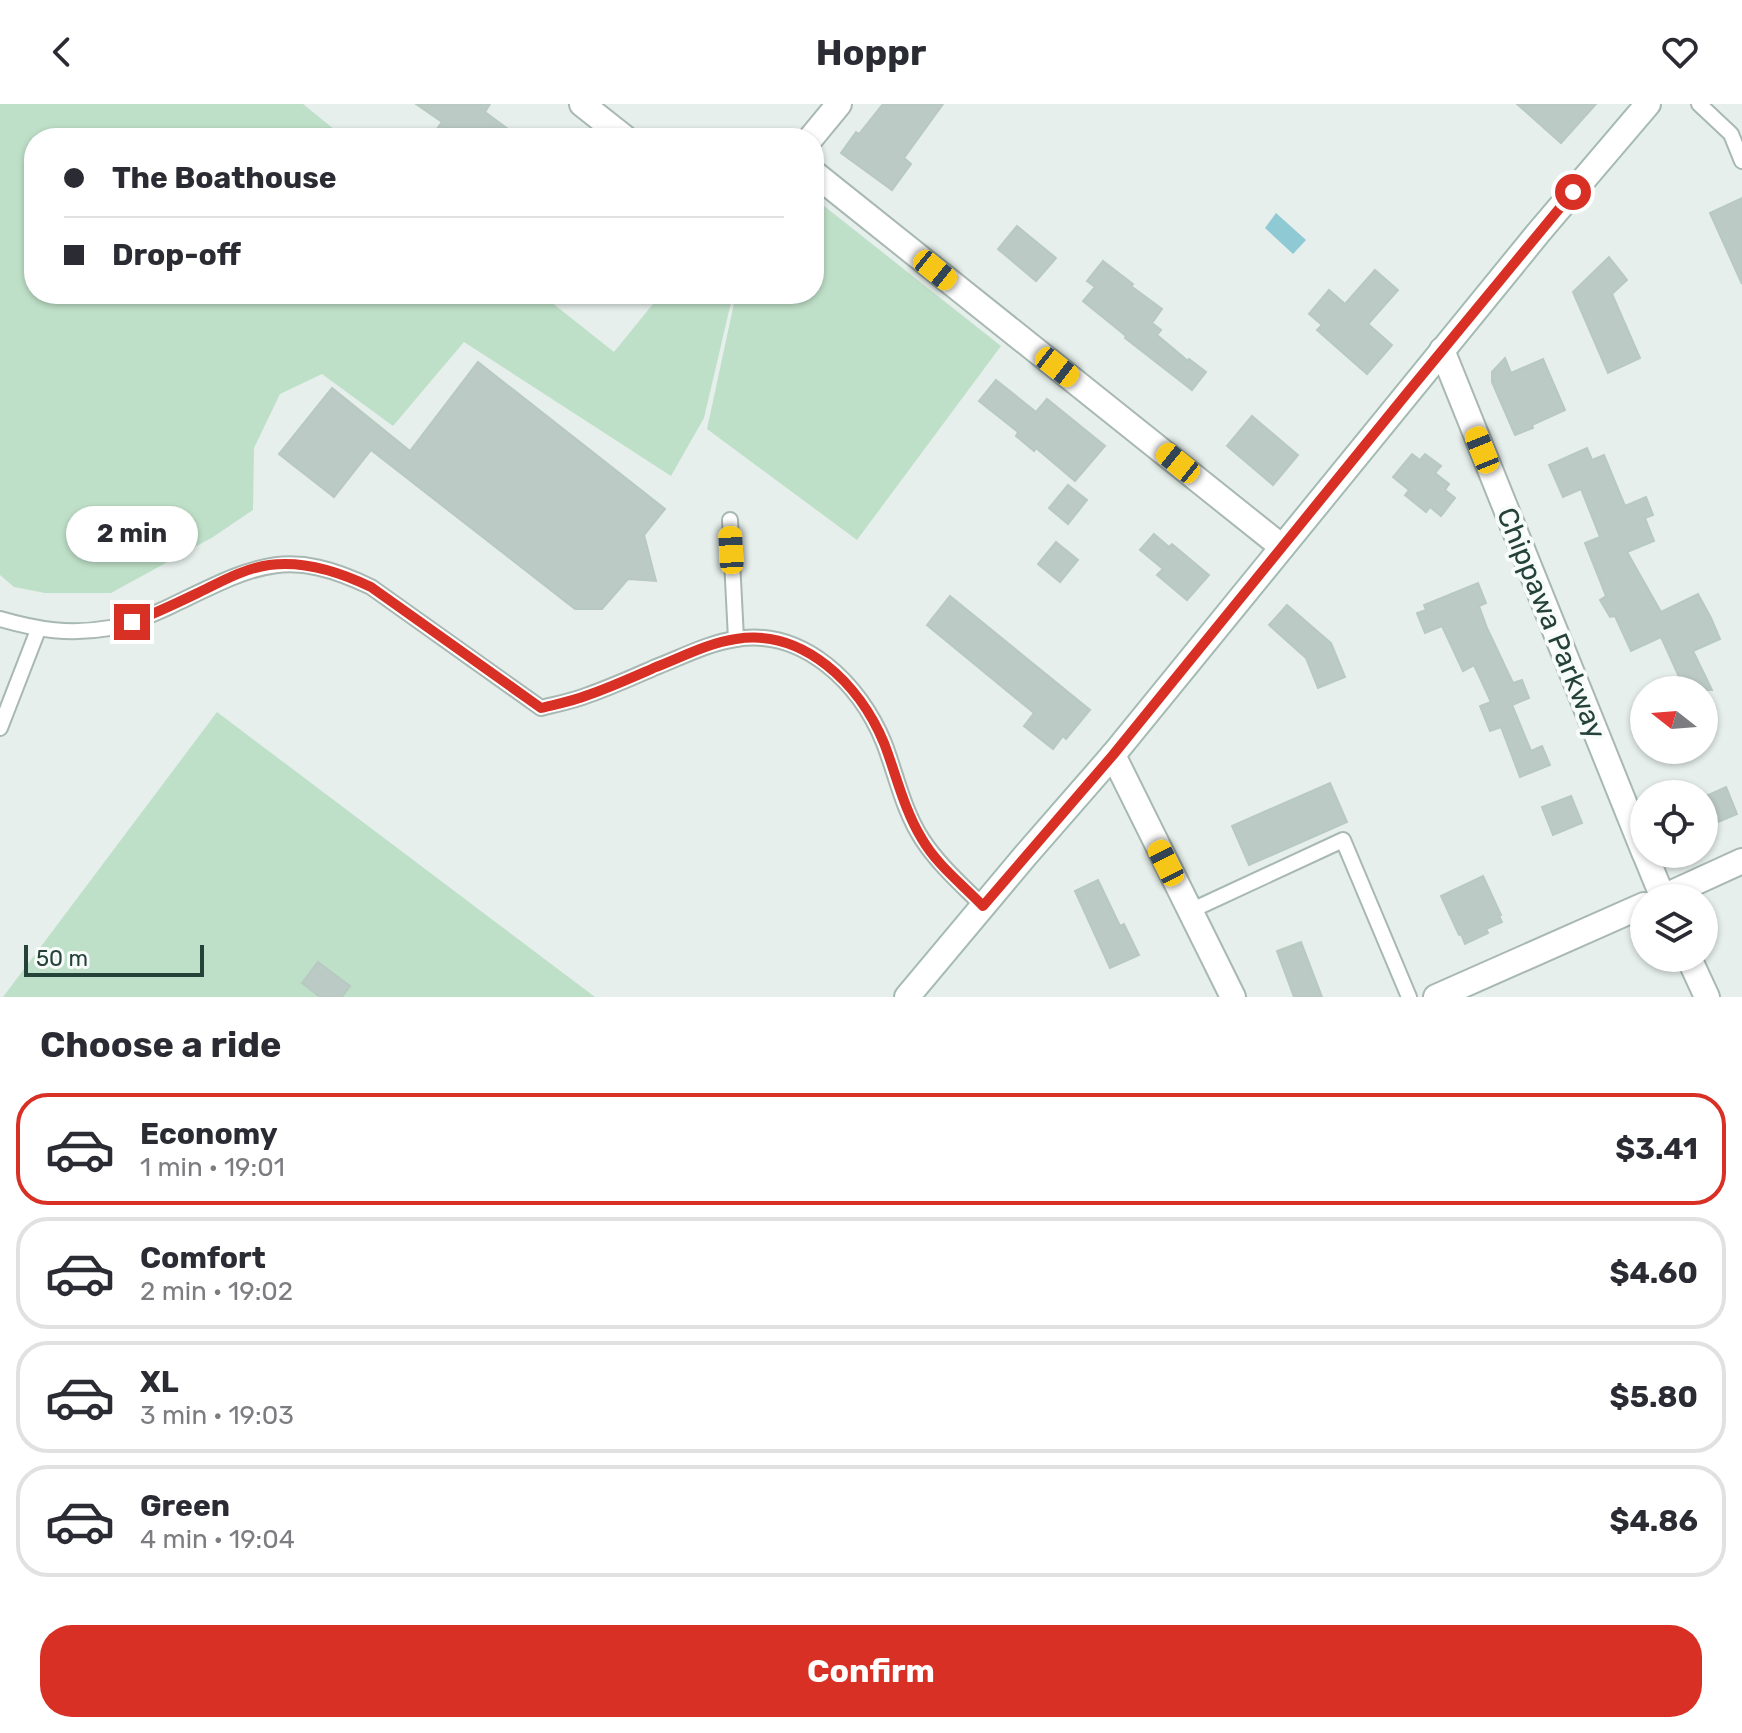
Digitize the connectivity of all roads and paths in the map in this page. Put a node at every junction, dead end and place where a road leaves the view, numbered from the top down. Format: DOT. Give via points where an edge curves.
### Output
graph roads {
  1 [pos="582,104"];
  2 [pos="839,104"];
  3 [pos="1648,104"];
  4 [pos="1699,104"];
  5 [pos="612,128"];
  6 [pos="819,128"];
  7 [pos="1742,161"];
  8 [pos="824,181"];
  9 [pos="1442,350"];
  10 [pos="730,520"];
  11 [pos="1282,547"];
  12 [pos="0,619"];
  13 [pos="38,630"];
  14 [pos="736,639"];
  15 [pos="0,728"];
  16 [pos="1113,755"];
  17 [pos="1630,818"];
  18 [pos="1742,861"];
  19 [pos="1692,884"];
  20 [pos="983,906"];
  21 [pos="1190,911"];
  22 [pos="1630,911"];
  23 [pos="1695,972"];
  24 [pos="907,997"];
  25 [pos="1233,997"];
  26 [pos="1409,997"];
  27 [pos="1436,997"];
  28 [pos="1707,997"];
  1 -- 5 [label="street"];
  2 -- 6 [label="street"];
  3 -- 9 [label="street"];
  4 -- 7 [label="lane" via="1731,134"];
  8 -- 11 [label="street"];
  9 -- 11 [label="street"];
  9 -- 17 [label="street, Chippawa Parkway"];
  10 -- 14 [label="lane"];
  11 -- 16 [label="street"];
  12 -- 13 [label="lane"];
  13 -- 14 [label="lane" via="132,622 269,565 325,568 371,587 541,708 587,696"];
  13 -- 15 [label="lane"];
  14 -- 20 [label="lane" via="781,640 837,673 864,705 883,741 922,840"];
  16 -- 20 [label="street"];
  16 -- 21 [label="street"];
  18 -- 19 [label="street"];
  20 -- 24 [label="street"];
  21 -- 25 [label="street"];
  21 -- 26 [label="lane" via="1343,840"];
  22 -- 27 [label="street"];
  23 -- 28 [label="street"];
}
